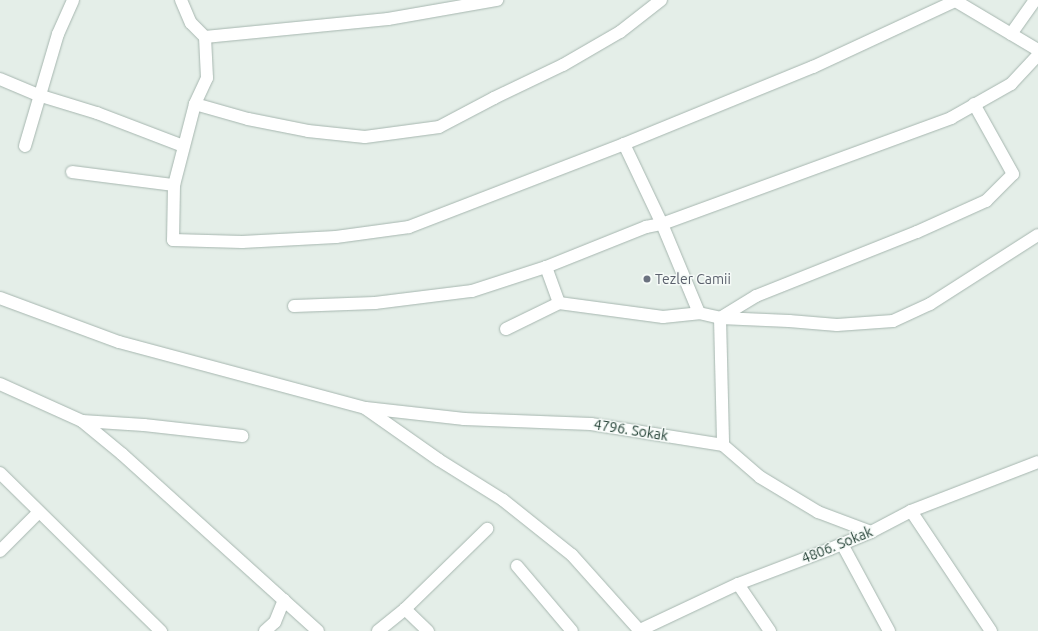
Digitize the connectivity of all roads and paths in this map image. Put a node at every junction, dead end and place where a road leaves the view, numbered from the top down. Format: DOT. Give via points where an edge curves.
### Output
graph roads {
  1 [pos="73,0"];
  2 [pos="181,0"];
  3 [pos="497,0"];
  4 [pos="661,0"];
  5 [pos="1035,0"];
  6 [pos="955,1"];
  7 [pos="647,4"];
  8 [pos="1011,34"];
  9 [pos="205,37"];
  10 [pos="1038,50"];
  11 [pos="1038,56"];
  12 [pos="0,79"];
  13 [pos="38,96"];
  14 [pos="195,104"];
  15 [pos="974,104"];
  16 [pos="624,144"];
  17 [pos="25,146"];
  18 [pos="183,146"];
  19 [pos="72,172"];
  20 [pos="174,186"];
  21 [pos="662,224"];
  22 [pos="1038,235"];
  23 [pos="546,267"];
  24 [pos="0,298"];
  25 [pos="559,303"];
  26 [pos="294,306"];
  27 [pos="699,313"];
  28 [pos="720,318"];
  29 [pos="506,329"];
  30 [pos="0,384"];
  31 [pos="365,408"];
  32 [pos="82,421"];
  33 [pos="242,436"];
  34 [pos="723,445"];
  35 [pos="1038,462"];
  36 [pos="0,473"];
  37 [pos="912,511"];
  38 [pos="39,512"];
  39 [pos="487,529"];
  40 [pos="871,532"];
  41 [pos="842,544"];
  42 [pos="0,552"];
  43 [pos="517,566"];
  44 [pos="738,584"];
  45 [pos="284,600"];
  46 [pos="405,609"];
  47 [pos="158,630"];
  48 [pos="638,630"];
  49 [pos="265,631"];
  50 [pos="318,631"];
  51 [pos="378,631"];
  52 [pos="428,631"];
  53 [pos="572,631"];
  54 [pos="770,631"];
  55 [pos="889,631"];
  56 [pos="991,631"];
  1 -- 13 [label="street" via="58,34"];
  2 -- 9 [label="street" via="191,23"];
  3 -- 9 [label="street" via="388,18"];
  4 -- 7 [label="street"];
  5 -- 8 [label="street"];
  6 -- 8 [label="street"];
  6 -- 16 [label="street" via="813,67"];
  7 -- 14 [label="street" via="620,32 563,65 439,127 365,136 308,131 248,119"];
  8 -- 10 [label="street"];
  9 -- 14 [label="street" via="207,78"];
  11 -- 15 [label="street" via="1011,84"];
  12 -- 13 [label="street"];
  13 -- 17 [label="street"];
  13 -- 18 [label="street" via="96,113"];
  14 -- 18 [label="street"];
  15 -- 21 [label="street" via="951,118"];
  15 -- 28 [label="street" via="1013,174 986,201 917,232 756,296"];
  16 -- 20 [label="street" via="409,227 336,237 242,242 174,240"];
  16 -- 21 [label="street"];
  18 -- 20 [label="street"];
  19 -- 20 [label="street"];
  21 -- 23 [label="street" via="646,227"];
  21 -- 27 [label="street"];
  22 -- 28 [label="street" via="930,304 893,321 837,325"];
  23 -- 25 [label="street"];
  23 -- 26 [label="street" via="472,291 375,303"];
  24 -- 31 [label="street" via="119,342"];
  25 -- 27 [label="street" via="663,317"];
  25 -- 29 [label="street"];
  27 -- 28 [label="street"];
  28 -- 34 [label="street"];
  30 -- 32 [label="street"];
  31 -- 34 [label="street, 4796. Sokak" via="464,419 591,424"];
  31 -- 48 [label="street" via="502,500 572,555"];
  32 -- 33 [label="street"];
  32 -- 45 [label="street"];
  34 -- 40 [label="street" via="760,477 818,512"];
  35 -- 37 [label="street, 4806. Sokak"];
  36 -- 38 [label="street"];
  37 -- 40 [label="street, 4806. Sokak"];
  37 -- 56 [label="street"];
  38 -- 42 [label="street"];
  38 -- 47 [label="street"];
  39 -- 46 [label="street"];
  40 -- 41 [label="street, 4806. Sokak"];
  41 -- 44 [label="street, 4806. Sokak"];
  41 -- 55 [label="street"];
  43 -- 53 [label="street"];
  44 -- 48 [label="street, 4806. Sokak"];
  44 -- 54 [label="street"];
  45 -- 49 [label="street" via="275,622"];
  45 -- 50 [label="street"];
  46 -- 51 [label="street"];
  46 -- 52 [label="street"];
}
